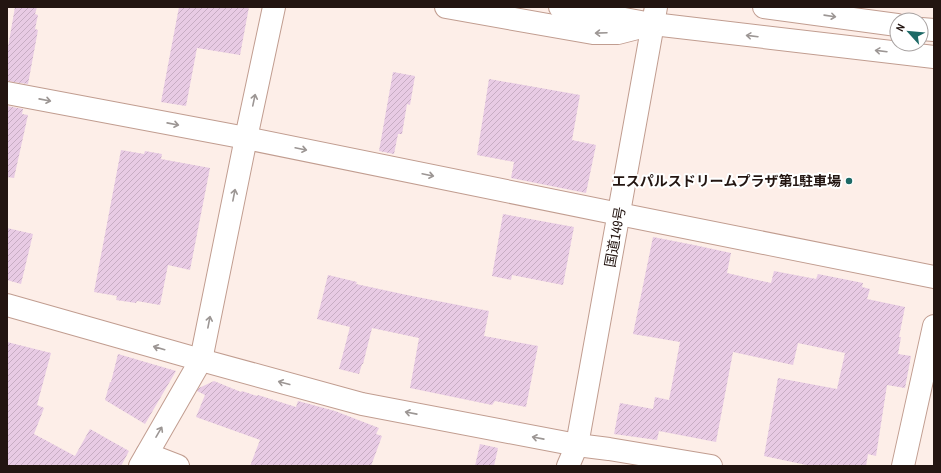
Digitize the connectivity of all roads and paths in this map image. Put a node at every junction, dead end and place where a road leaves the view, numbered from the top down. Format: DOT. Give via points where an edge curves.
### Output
graph roads {
  1 [pos="274,7"];
  2 [pos="446,7"];
  3 [pos="560,7"];
  4 [pos="764,7"];
  5 [pos="655,16"];
  6 [pos="889,24"];
  7 [pos="934,57"];
  8 [pos="7,93"];
  9 [pos="246,138"];
  10 [pos="619,214"];
  11 [pos="934,277"];
  12 [pos="7,305"];
  13 [pos="934,326"];
  14 [pos="201,360"];
  15 [pos="577,445"];
  16 [pos="143,460"];
  17 [pos="178,466"];
  18 [pos="568,466"];
  19 [pos="711,466"];
  20 [pos="903,466"];
  9 -- 1 [label="main road, one-way"];
  5 -- 2 [label="main road, one-way" via="618,32 593,33"];
  3 -- 5 [label="main road"];
  4 -- 6 [label="main road, one-way"];
  7 -- 5 [label="main road, one-way"];
  5 -- 10 [label="main road, 国道149号"];
  8 -- 9 [label="main road, one-way"];
  9 -- 10 [label="main road, one-way"];
  14 -- 9 [label="main road, one-way"];
  10 -- 11 [label="main road"];
  10 -- 15 [label="main road, 国道149号"];
  14 -- 12 [label="main road, one-way"];
  13 -- 20 [label="main road"];
  15 -- 14 [label="main road, one-way" via="362,404"];
  16 -- 14 [label="main road, one-way"];
  15 -- 18 [label="main road, 国道149号"];
  15 -- 19 [label="main road"];
  16 -- 17 [label="main road"];
}
